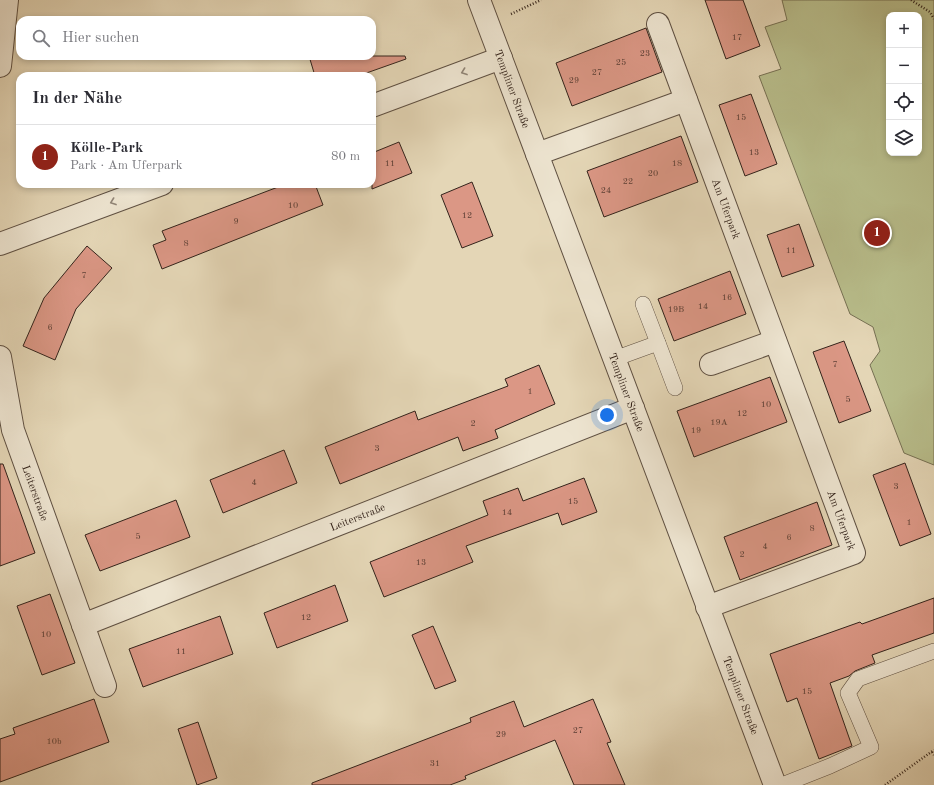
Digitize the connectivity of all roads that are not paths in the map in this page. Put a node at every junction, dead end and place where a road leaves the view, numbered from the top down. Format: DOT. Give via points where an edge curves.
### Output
graph roads {
  1 [pos="7,0"];
  2 [pos="479,0"];
  3 [pos="658,24"];
  4 [pos="501,58"];
  5 [pos="0,66"];
  6 [pos="686,100"];
  7 [pos="376,105"];
  8 [pos="537,154"];
  9 [pos="151,188"];
  10 [pos="0,244"];
  11 [pos="643,304"];
  12 [pos="775,341"];
  13 [pos="658,343"];
  14 [pos="0,357"];
  15 [pos="614,359"];
  16 [pos="711,364"];
  17 [pos="675,388"];
  18 [pos="633,408"];
  19 [pos="707,607"];
  20 [pos="83,625"];
  21 [pos="934,651"];
  22 [pos="105,686"];
  23 [pos="775,785"];
  24 [pos="782,785"];
  1 -- 5 [label="street"];
  2 -- 4 [label="street, Templiner Straße"];
  3 -- 6 [label="street, Am Uferpark"];
  4 -- 7 [label="street, one-way"];
  4 -- 8 [label="street, Templiner Straße"];
  6 -- 8 [label="street"];
  6 -- 12 [label="street, Am Uferpark"];
  8 -- 15 [label="street, Templiner Straße"];
  9 -- 10 [label="street, one-way"];
  11 -- 13 [label="lane"];
  12 -- 16 [label="street"];
  12 -- 19 [label="street, Am Uferpark" via="854,553"];
  13 -- 15 [label="lane"];
  13 -- 17 [label="lane"];
  14 -- 20 [label="street, Leiterstraße" via="13,430"];
  15 -- 18 [label="street, Templiner Straße"];
  18 -- 19 [label="street, Templiner Straße"];
  18 -- 20 [label="street, Leiterstraße"];
  19 -- 23 [label="street, Templiner Straße"];
  20 -- 22 [label="street, Leiterstraße"];
  21 -- 24 [label="lane" via="858,679 848,693 871,747"];
}
